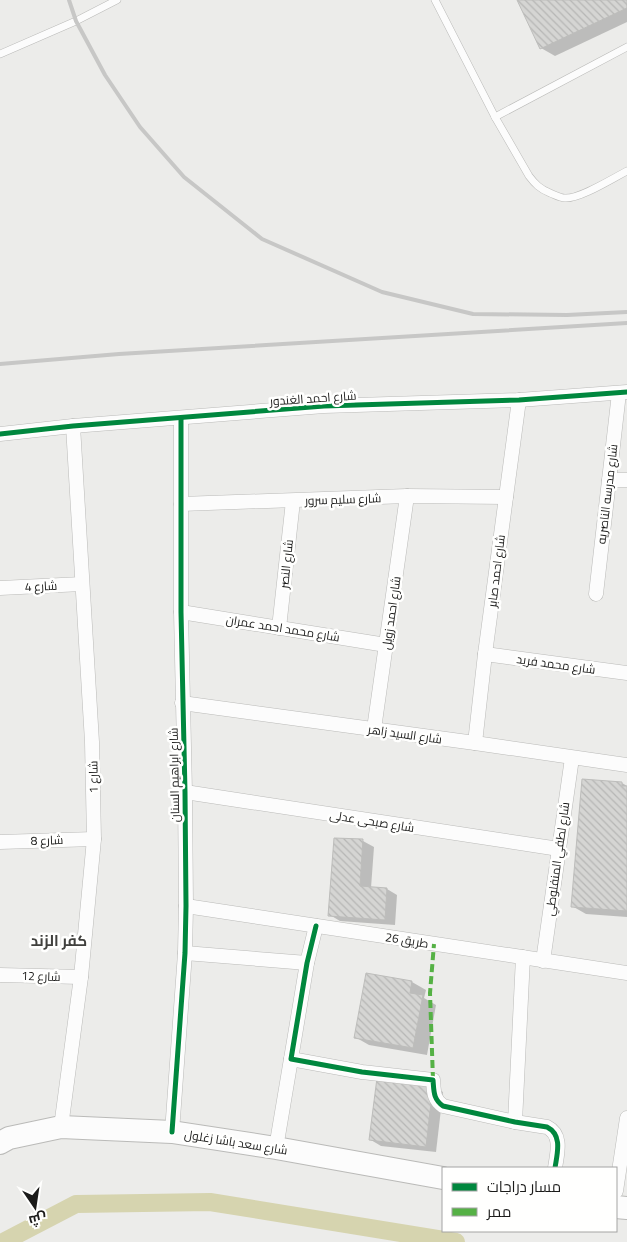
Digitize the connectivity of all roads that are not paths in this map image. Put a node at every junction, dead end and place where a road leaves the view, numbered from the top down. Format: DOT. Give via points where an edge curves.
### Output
graph roads {
  1 [pos="117,0"];
  2 [pos="436,0"];
  3 [pos="627,46"];
  4 [pos="0,54"];
  5 [pos="495,116"];
  6 [pos="627,171"];
  7 [pos="623,393"];
  8 [pos="519,400"];
  9 [pos="181,418"];
  10 [pos="73,426"];
  11 [pos="0,434"];
  12 [pos="609,480"];
  13 [pos="627,480"];
  14 [pos="407,496"];
  15 [pos="506,497"];
  16 [pos="293,500"];
  17 [pos="181,504"];
  18 [pos="82,584"];
  19 [pos="0,588"];
  20 [pos="596,594"];
  21 [pos="180,612"];
  22 [pos="279,628"];
  23 [pos="386,645"];
  24 [pos="485,654"];
  25 [pos="627,673"];
  26 [pos="182,703"];
  27 [pos="374,729"];
  28 [pos="475,743"];
  29 [pos="572,758"];
  30 [pos="627,766"];
  31 [pos="185,792"];
  32 [pos="94,839"];
  33 [pos="0,842"];
  34 [pos="559,849"];
  35 [pos="186,906"];
  36 [pos="316,926"];
  37 [pos="185,953"];
  38 [pos="523,957"];
  39 [pos="543,960"];
  40 [pos="307,963"];
  41 [pos="627,973"];
  42 [pos="0,975"];
  43 [pos="81,977"];
  44 [pos="291,1059"];
  45 [pos="627,1118"];
  46 [pos="515,1122"];
  47 [pos="61,1127"];
  48 [pos="172,1132"];
  49 [pos="0,1143"];
  50 [pos="276,1148"];
  51 [pos="556,1167"];
  52 [pos="442,1178"];
  53 [pos="617,1184"];
  1 -- 4 [label="lane"];
  2 -- 5 [label="lane"];
  3 -- 5 [label="lane"];
  5 -- 6 [label="lane" via="528,176 542,190 556,196 575,197"];
  7 -- 8 [label="street, شارع احمد الغندور"];
  7 -- 12 [label="street, شارع مدرسه الناصريه"];
  8 -- 9 [label="street, شارع احمد الغندور" via="324,406"];
  8 -- 15 [label="street, شارع احمد صابر"];
  9 -- 10 [label="street, شارع احمد الغندور"];
  9 -- 17 [label="street, شارع ابراهيم السنان"];
  10 -- 11 [label="street, شارع احمد الغندور"];
  10 -- 18 [label="street, شارع 1"];
  12 -- 13 [label="street"];
  12 -- 20 [label="street, شارع مدرسه الناصريه"];
  14 -- 15 [label="street, شارع سليم سرور"];
  14 -- 16 [label="street, شارع سليم سرور"];
  14 -- 23 [label="street, شارع احمد زويل"];
  15 -- 24 [label="street, شارع احمد صابر"];
  16 -- 17 [label="street, شارع سليم سرور"];
  16 -- 22 [label="street, شارع النصر"];
  17 -- 21 [label="street, شارع ابراهيم السنان"];
  18 -- 19 [label="street, شارع 4"];
  18 -- 32 [label="street, شارع 1" via="92,742"];
  21 -- 22 [label="street, شارع محمد احمد عمران"];
  21 -- 26 [label="street, شارع ابراهيم السنان"];
  22 -- 23 [label="street, شارع محمد احمد عمران"];
  23 -- 27 [label="street, شارع احمد زويل"];
  24 -- 25 [label="street, شارع محمد فريد"];
  24 -- 28 [label="street, شارع احمد صابر"];
  26 -- 27 [label="street, شارع السيد زاهر"];
  26 -- 31 [label="street, شارع ابراهيم السنان"];
  27 -- 28 [label="street, شارع السيد زاهر"];
  28 -- 29 [label="street, شارع السيد زاهر"];
  29 -- 30 [label="street, شارع السيد زاهر"];
  29 -- 34 [label="street, شارع لطفي المنفلوطي"];
  31 -- 34 [label="street, شارع صبحى عدلى"];
  31 -- 35 [label="street, شارع ابراهيم السنان"];
  32 -- 33 [label="street, شارع 8"];
  32 -- 43 [label="street, شارع 1"];
  34 -- 39 [label="street, شارع لطفي المنفلوطي"];
  35 -- 36 [label="street, طريق 26"];
  35 -- 37 [label="street, شارع ابراهيم السنان"];
  36 -- 38 [label="street, طريق 26"];
  36 -- 40 [label="street"];
  37 -- 40 [label="street"];
  37 -- 48 [label="street, شارع ابراهيم السنان"];
  38 -- 39 [label="street, طريق 26"];
  38 -- 46 [label="street"];
  39 -- 41 [label="street, طريق 26"];
  40 -- 44 [label="street"];
  42 -- 43 [label="street, شارع 12"];
  43 -- 47 [label="street, شارع 1"];
  44 -- 46 [label="street" via="433,1080 437,1102 443,1106"];
  44 -- 50 [label="street"];
  45 -- 53 [label="street"];
  46 -- 51 [label="street" via="551,1129 558,1144"];
  47 -- 48 [label="highway, شارع سعد باشا زغلول"];
  47 -- 49 [label="highway, شارع سعد باشا زغلول" via="9,1138"];
  48 -- 50 [label="highway, شارع سعد باشا زغلول"];
  50 -- 52 [label="highway, شارع سعد باشا زغلول"];
}
